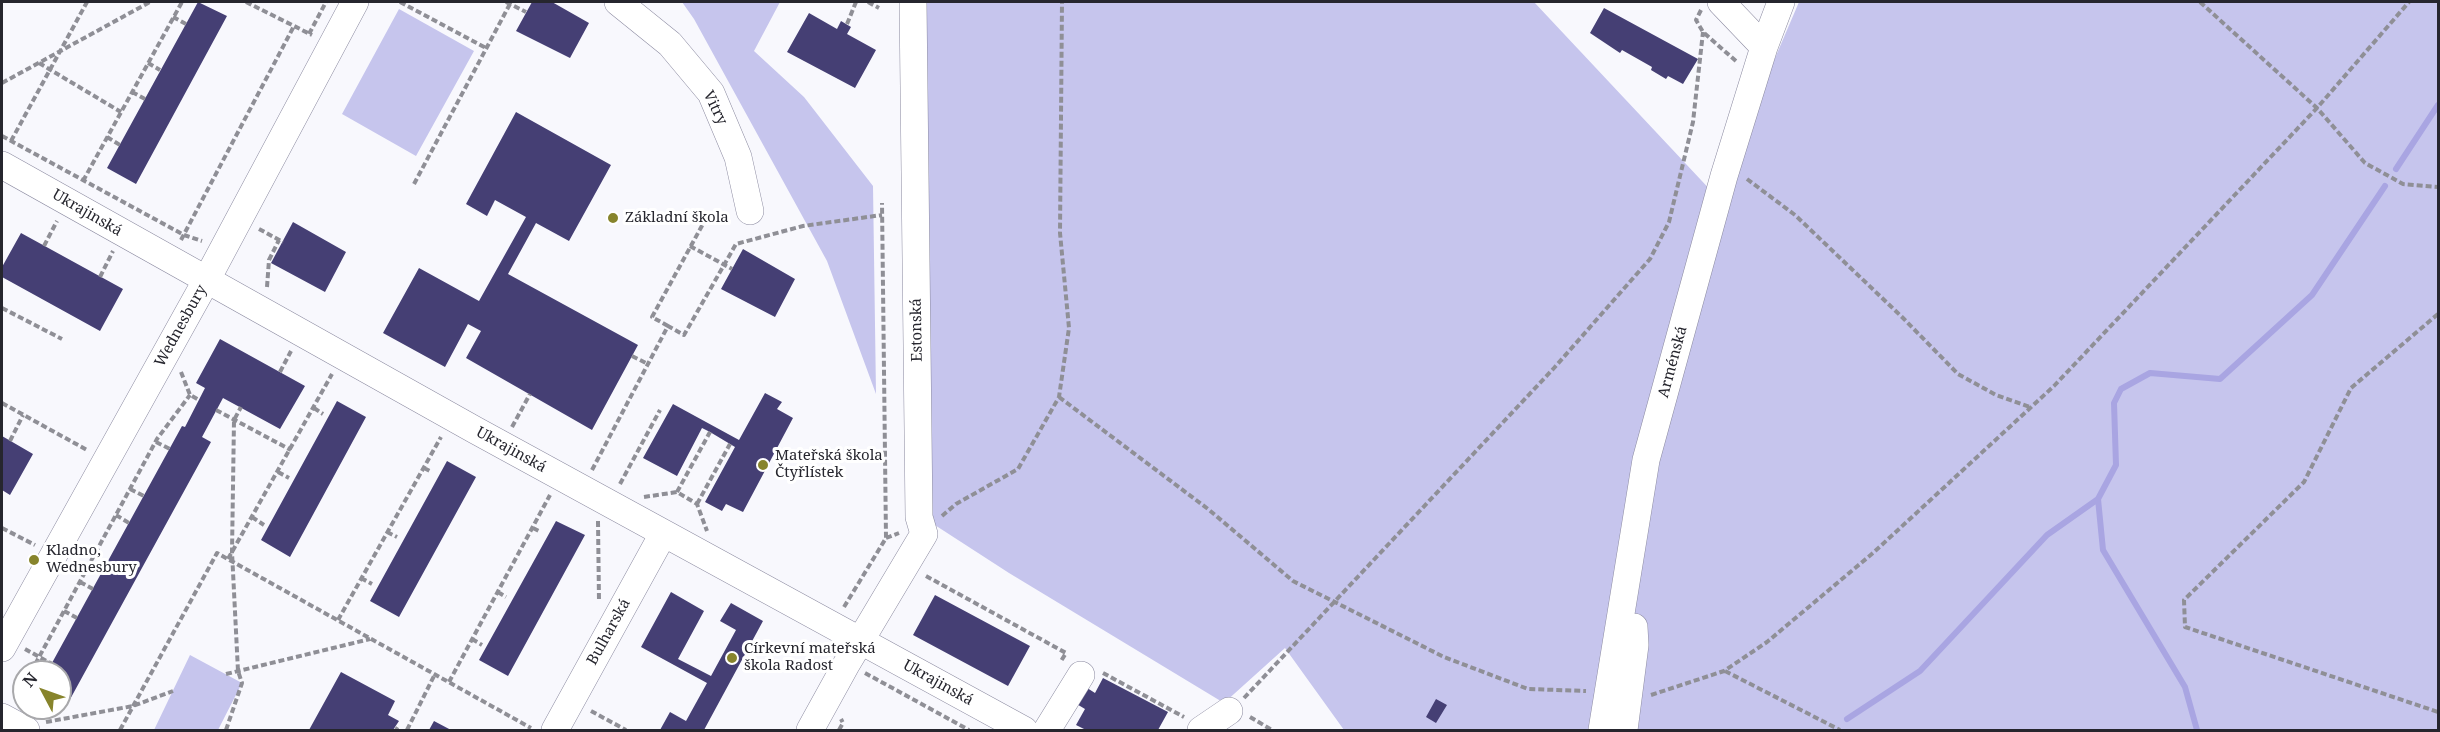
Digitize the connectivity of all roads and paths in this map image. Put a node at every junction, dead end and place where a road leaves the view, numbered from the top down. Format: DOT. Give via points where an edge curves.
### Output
graph roads {
  1 [pos="87,2"];
  2 [pos="150,2"];
  3 [pos="182,2"];
  4 [pos="246,2"];
  5 [pos="326,2"];
  6 [pos="356,2"];
  7 [pos="400,2"];
  8 [pos="509,2"];
  9 [pos="618,2"];
  10 [pos="856,2"];
  11 [pos="868,2"];
  12 [pos="913,2"];
  13 [pos="1062,2"];
  14 [pos="1706,2"];
  15 [pos="1721,2"];
  16 [pos="1781,2"];
  17 [pos="2200,2"];
  18 [pos="2409,2"];
  19 [pos="410,7"];
  20 [pos="879,8"];
  21 [pos="526,12"];
  22 [pos="406,13"];
  23 [pos="173,17"];
  24 [pos="186,24"];
  25 [pos="847,24"];
  26 [pos="294,26"];
  27 [pos="320,40"];
  28 [pos="1764,47"];
  29 [pos="486,48"];
  30 [pos="60,51"];
  31 [pos="38,63"];
  32 [pos="148,63"];
  33 [pos="50,69"];
  34 [pos="160,70"];
  35 [pos="2,83"];
  36 [pos="132,92"];
  37 [pos="145,99"];
  38 [pos="2317,108"];
  39 [pos="121,112"];
  40 [pos="2,136"];
  41 [pos="107,137"];
  42 [pos="120,145"];
  43 [pos="6,153"];
  44 [pos="1728,162"];
  45 [pos="83,181"];
  46 [pos="414,184"];
  47 [pos="2439,187"];
  48 [pos="882,203"];
  49 [pos="750,211"];
  50 [pos="60,215"];
  51 [pos="882,215"];
  52 [pos="704,222"];
  53 [pos="258,228"];
  54 [pos="116,245"];
  55 [pos="44,246"];
  56 [pos="690,246"];
  57 [pos="725,265"];
  58 [pos="732,269"];
  59 [pos="100,277"];
  60 [pos="206,281"];
  61 [pos="267,290"];
  62 [pos="2,308"];
  63 [pos="2439,314"];
  64 [pos="668,326"];
  65 [pos="62,339"];
  66 [pos="282,345"];
  67 [pos="292,350"];
  68 [pos="302,356"];
  69 [pos="632,356"];
  70 [pos="648,364"];
  71 [pos="180,367"];
  72 [pos="323,367"];
  73 [pos="280,372"];
  74 [pos="530,394"];
  75 [pos="190,395"];
  76 [pos="1059,397"];
  77 [pos="199,400"];
  78 [pos="2,403"];
  79 [pos="241,407"];
  80 [pos="2030,407"];
  81 [pos="314,408"];
  82 [pos="216,410"];
  83 [pos="660,410"];
  84 [pos="323,414"];
  85 [pos="23,415"];
  86 [pos="234,420"];
  87 [pos="710,432"];
  88 [pos="443,433"];
  89 [pos="508,433"];
  90 [pos="10,441"];
  91 [pos="156,442"];
  92 [pos="730,444"];
  93 [pos="170,449"];
  94 [pos="291,450"];
  95 [pos="94,454"];
  96 [pos="424,468"];
  97 [pos="278,472"];
  98 [pos="432,472"];
  99 [pos="588,477"];
  100 [pos="289,478"];
  101 [pos="542,488"];
  102 [pos="130,489"];
  103 [pos="615,492"];
  104 [pos="677,492"];
  105 [pos="144,496"];
  106 [pos="638,498"];
  107 [pos="697,504"];
  108 [pos="116,515"];
  109 [pos="252,517"];
  110 [pos="598,517"];
  111 [pos="920,521"];
  112 [pos="129,523"];
  113 [pos="264,525"];
  114 [pos="2,528"];
  115 [pos="533,528"];
  116 [pos="387,532"];
  117 [pos="541,532"];
  118 [pos="663,534"];
  119 [pos="708,534"];
  120 [pos="397,537"];
  121 [pos="886,538"];
  122 [pos="43,546"];
  123 [pos="1631,546"];
  124 [pos="232,552"];
  125 [pos="230,560"];
  126 [pos="931,566"];
  127 [pos="926,576"];
  128 [pos="361,578"];
  129 [pos="80,582"];
  130 [pos="372,584"];
  131 [pos="920,586"];
  132 [pos="93,589"];
  133 [pos="498,592"];
  134 [pos="1625,594"];
  135 [pos="507,597"];
  136 [pos="1335,601"];
  137 [pos="599,602"];
  138 [pos="64,611"];
  139 [pos="839,614"];
  140 [pos="77,618"];
  141 [pos="338,620"];
  142 [pos="371,639"];
  143 [pos="472,639"];
  144 [pos="861,640"];
  145 [pos="482,645"];
  146 [pos="2,648"];
  147 [pos="1066,653"];
  148 [pos="37,660"];
  149 [pos="1078,666"];
  150 [pos="856,667"];
  151 [pos="238,671"];
  152 [pos="1724,671"];
  153 [pos="226,674"];
  154 [pos="435,674"];
  155 [pos="449,682"];
  156 [pos="173,691"];
  157 [pos="1590,692"];
  158 [pos="1649,695"];
  159 [pos="596,701"];
  160 [pos="133,706"];
  161 [pos="1232,710"];
  162 [pos="591,711"];
  163 [pos="840,712"];
  164 [pos="2439,712"];
  165 [pos="2,717"];
  166 [pos="585,721"];
  167 [pos="843,723"];
  168 [pos="32,727"];
  169 [pos="543,729"];
  170 [pos="1202,729"];
  171 [pos="120,730"];
  172 [pos="226,730"];
  173 [pos="407,730"];
  174 [pos="626,730"];
  175 [pos="810,730"];
  176 [pos="839,730"];
  177 [pos="843,730"];
  178 [pos="969,730"];
  179 [pos="1024,730"];
  180 [pos="1047,730"];
  181 [pos="1272,730"];
  182 [pos="1595,730"];
  183 [pos="1602,730"];
  184 [pos="1624,730"];
  185 [pos="1840,730"];
  1 -- 30 [label="path"];
  2 -- 30 [label="path"];
  3 -- 23 [label="path"];
  4 -- 26 [label="path"];
  5 -- 27 [label="path"];
  6 -- 27 [label="street, Wednesbury"];
  7 -- 19 [label="path"];
  8 -- 21 [label="path"];
  8 -- 29 [label="path"];
  9 -- 49 [label="street, Vitry" via="670,44 711,93 738,157"];
  10 -- 25 [label="path"];
  11 -- 20 [label="path"];
  12 -- 111 [label="street, Estonská"];
  13 -- 76 [label="path" via="1060,232 1069,328"];
  14 -- 136 [label="path" via="1696,20 1703,32 1693,122 1669,222 1650,259 1554,368"];
  15 -- 28 [label="street"];
  16 -- 28 [label="street, Arménská"];
  17 -- 38 [label="path"];
  18 -- 38 [label="path"];
  19 -- 22 [label="path"];
  19 -- 29 [label="path"];
  23 -- 24 [label="path"];
  23 -- 32 [label="path"];
  26 -- 27 [label="path"];
  26 -- 45 [label="path" via="184,235"];
  27 -- 60 [label="street, Wednesbury"];
  28 -- 44 [label="street, Arménská"];
  29 -- 46 [label="path"];
  30 -- 31 [label="path"];
  30 -- 33 [label="path"];
  31 -- 33 [label="path"];
  31 -- 35 [label="path"];
  32 -- 34 [label="path"];
  32 -- 36 [label="path"];
  33 -- 39 [label="path"];
  33 -- 43 [label="path"];
  36 -- 37 [label="path"];
  36 -- 39 [label="path"];
  38 -- 47 [label="path" via="2365,164 2403,184"];
  38 -- 80 [label="path"];
  39 -- 41 [label="path"];
  40 -- 43 [label="path"];
  41 -- 42 [label="path"];
  41 -- 45 [label="path"];
  43 -- 45 [label="path"];
  43 -- 60 [label="street, Ukrajinská"];
  44 -- 80 [label="path" via="1795,215 1958,374 1996,395"];
  44 -- 123 [label="street, Arménská" via="1646,460"];
  48 -- 51 [label="path"];
  50 -- 55 [label="path"];
  51 -- 57 [label="path" via="803,226 736,244"];
  51 -- 121 [label="path"];
  52 -- 56 [label="path"];
  53 -- 61 [label="path" via="281,241 269,260"];
  54 -- 59 [label="path"];
  56 -- 57 [label="path"];
  56 -- 64 [label="path" via="652,317"];
  57 -- 58 [label="path"];
  57 -- 64 [label="path" via="684,335"];
  60 -- 118 [label="street, Ukrajinská"];
  60 -- 146 [label="street, Wednesbury"];
  62 -- 65 [label="path"];
  63 -- 164 [label="path" via="2351,388 2304,482 2184,600 2185,627"];
  64 -- 70 [label="path"];
  66 -- 67 [label="path"];
  67 -- 68 [label="path"];
  67 -- 73 [label="path"];
  69 -- 70 [label="path"];
  70 -- 99 [label="path"];
  71 -- 75 [label="path"];
  72 -- 81 [label="path" via="333,373"];
  74 -- 89 [label="path"];
  75 -- 77 [label="path"];
  75 -- 91 [label="path"];
  76 -- 111 [label="path" via="1018,469 956,504 932,524"];
  76 -- 136 [label="path" via="1208,509 1293,581"];
  78 -- 85 [label="path"];
  79 -- 86 [label="path"];
  80 -- 152 [label="path" via="1873,553 1767,642"];
  81 -- 84 [label="path"];
  81 -- 94 [label="path"];
  82 -- 86 [label="path"];
  83 -- 103 [label="path"];
  85 -- 90 [label="path"];
  85 -- 95 [label="path"];
  86 -- 94 [label="path"];
  86 -- 124 [label="path"];
  87 -- 104 [label="path"];
  88 -- 96 [label="path"];
  91 -- 93 [label="path"];
  91 -- 102 [label="path"];
  92 -- 107 [label="path"];
  94 -- 97 [label="path"];
  96 -- 98 [label="path"];
  96 -- 116 [label="path"];
  97 -- 100 [label="path"];
  97 -- 109 [label="path"];
  101 -- 115 [label="path" via="552,493"];
  102 -- 105 [label="path"];
  102 -- 108 [label="path"];
  104 -- 106 [label="path"];
  104 -- 107 [label="path"];
  107 -- 119 [label="path"];
  108 -- 112 [label="path"];
  108 -- 129 [label="path"];
  109 -- 113 [label="path"];
  109 -- 124 [label="path"];
  110 -- 137 [label="path"];
  111 -- 121 [label="path"];
  111 -- 144 [label="street, Estonská" via="924,534"];
  114 -- 122 [label="path"];
  115 -- 117 [label="path"];
  115 -- 133 [label="path"];
  116 -- 120 [label="path"];
  116 -- 128 [label="path"];
  118 -- 144 [label="street, Ukrajinská"];
  118 -- 169 [label="street, Bulharská"];
  121 -- 139 [label="path"];
  123 -- 134 [label="street, Arménská"];
  123 -- 184 [label="street" via="1635,645"];
  124 -- 125 [label="path"];
  125 -- 141 [label="path"];
  125 -- 151 [label="path"];
  125 -- 160 [label="path" via="217,553"];
  126 -- 127 [label="path"];
  127 -- 131 [label="path"];
  127 -- 147 [label="path"];
  128 -- 130 [label="path"];
  128 -- 141 [label="path"];
  129 -- 132 [label="path"];
  129 -- 138 [label="path"];
  133 -- 135 [label="path"];
  133 -- 143 [label="path"];
  134 -- 182 [label="street" via="1610,647"];
  134 -- 183 [label="street, Arménská"];
  136 -- 157 [label="path" via="1444,657 1528,689"];
  136 -- 161 [label="path"];
  138 -- 140 [label="path"];
  138 -- 148 [label="path"];
  141 -- 142 [label="path"];
  142 -- 151 [label="path"];
  142 -- 154 [label="path"];
  143 -- 145 [label="path"];
  143 -- 155 [label="path"];
  144 -- 175 [label="street"];
  144 -- 179 [label="street, Ukrajinská"];
  147 -- 149 [label="path"];
  147 -- 149 [label="path"];
  149 -- 170 [label="path"];
  149 -- 180 [label="street"];
  150 -- 178 [label="path"];
  151 -- 153 [label="path"];
  151 -- 172 [label="path" via="242,682"];
  152 -- 158 [label="path"];
  152 -- 185 [label="path"];
  154 -- 155 [label="path"];
  154 -- 173 [label="path"];
  155 -- 169 [label="path"];
  156 -- 160 [label="path"];
  159 -- 162 [label="path"];
  160 -- 168 [label="path"];
  160 -- 171 [label="path"];
  161 -- 170 [label="street"];
  161 -- 181 [label="path"];
  162 -- 166 [label="path"];
  162 -- 174 [label="path"];
  163 -- 167 [label="path"];
  165 -- 168 [label="street"];
  167 -- 176 [label="path"];
  167 -- 177 [label="path"];
}
